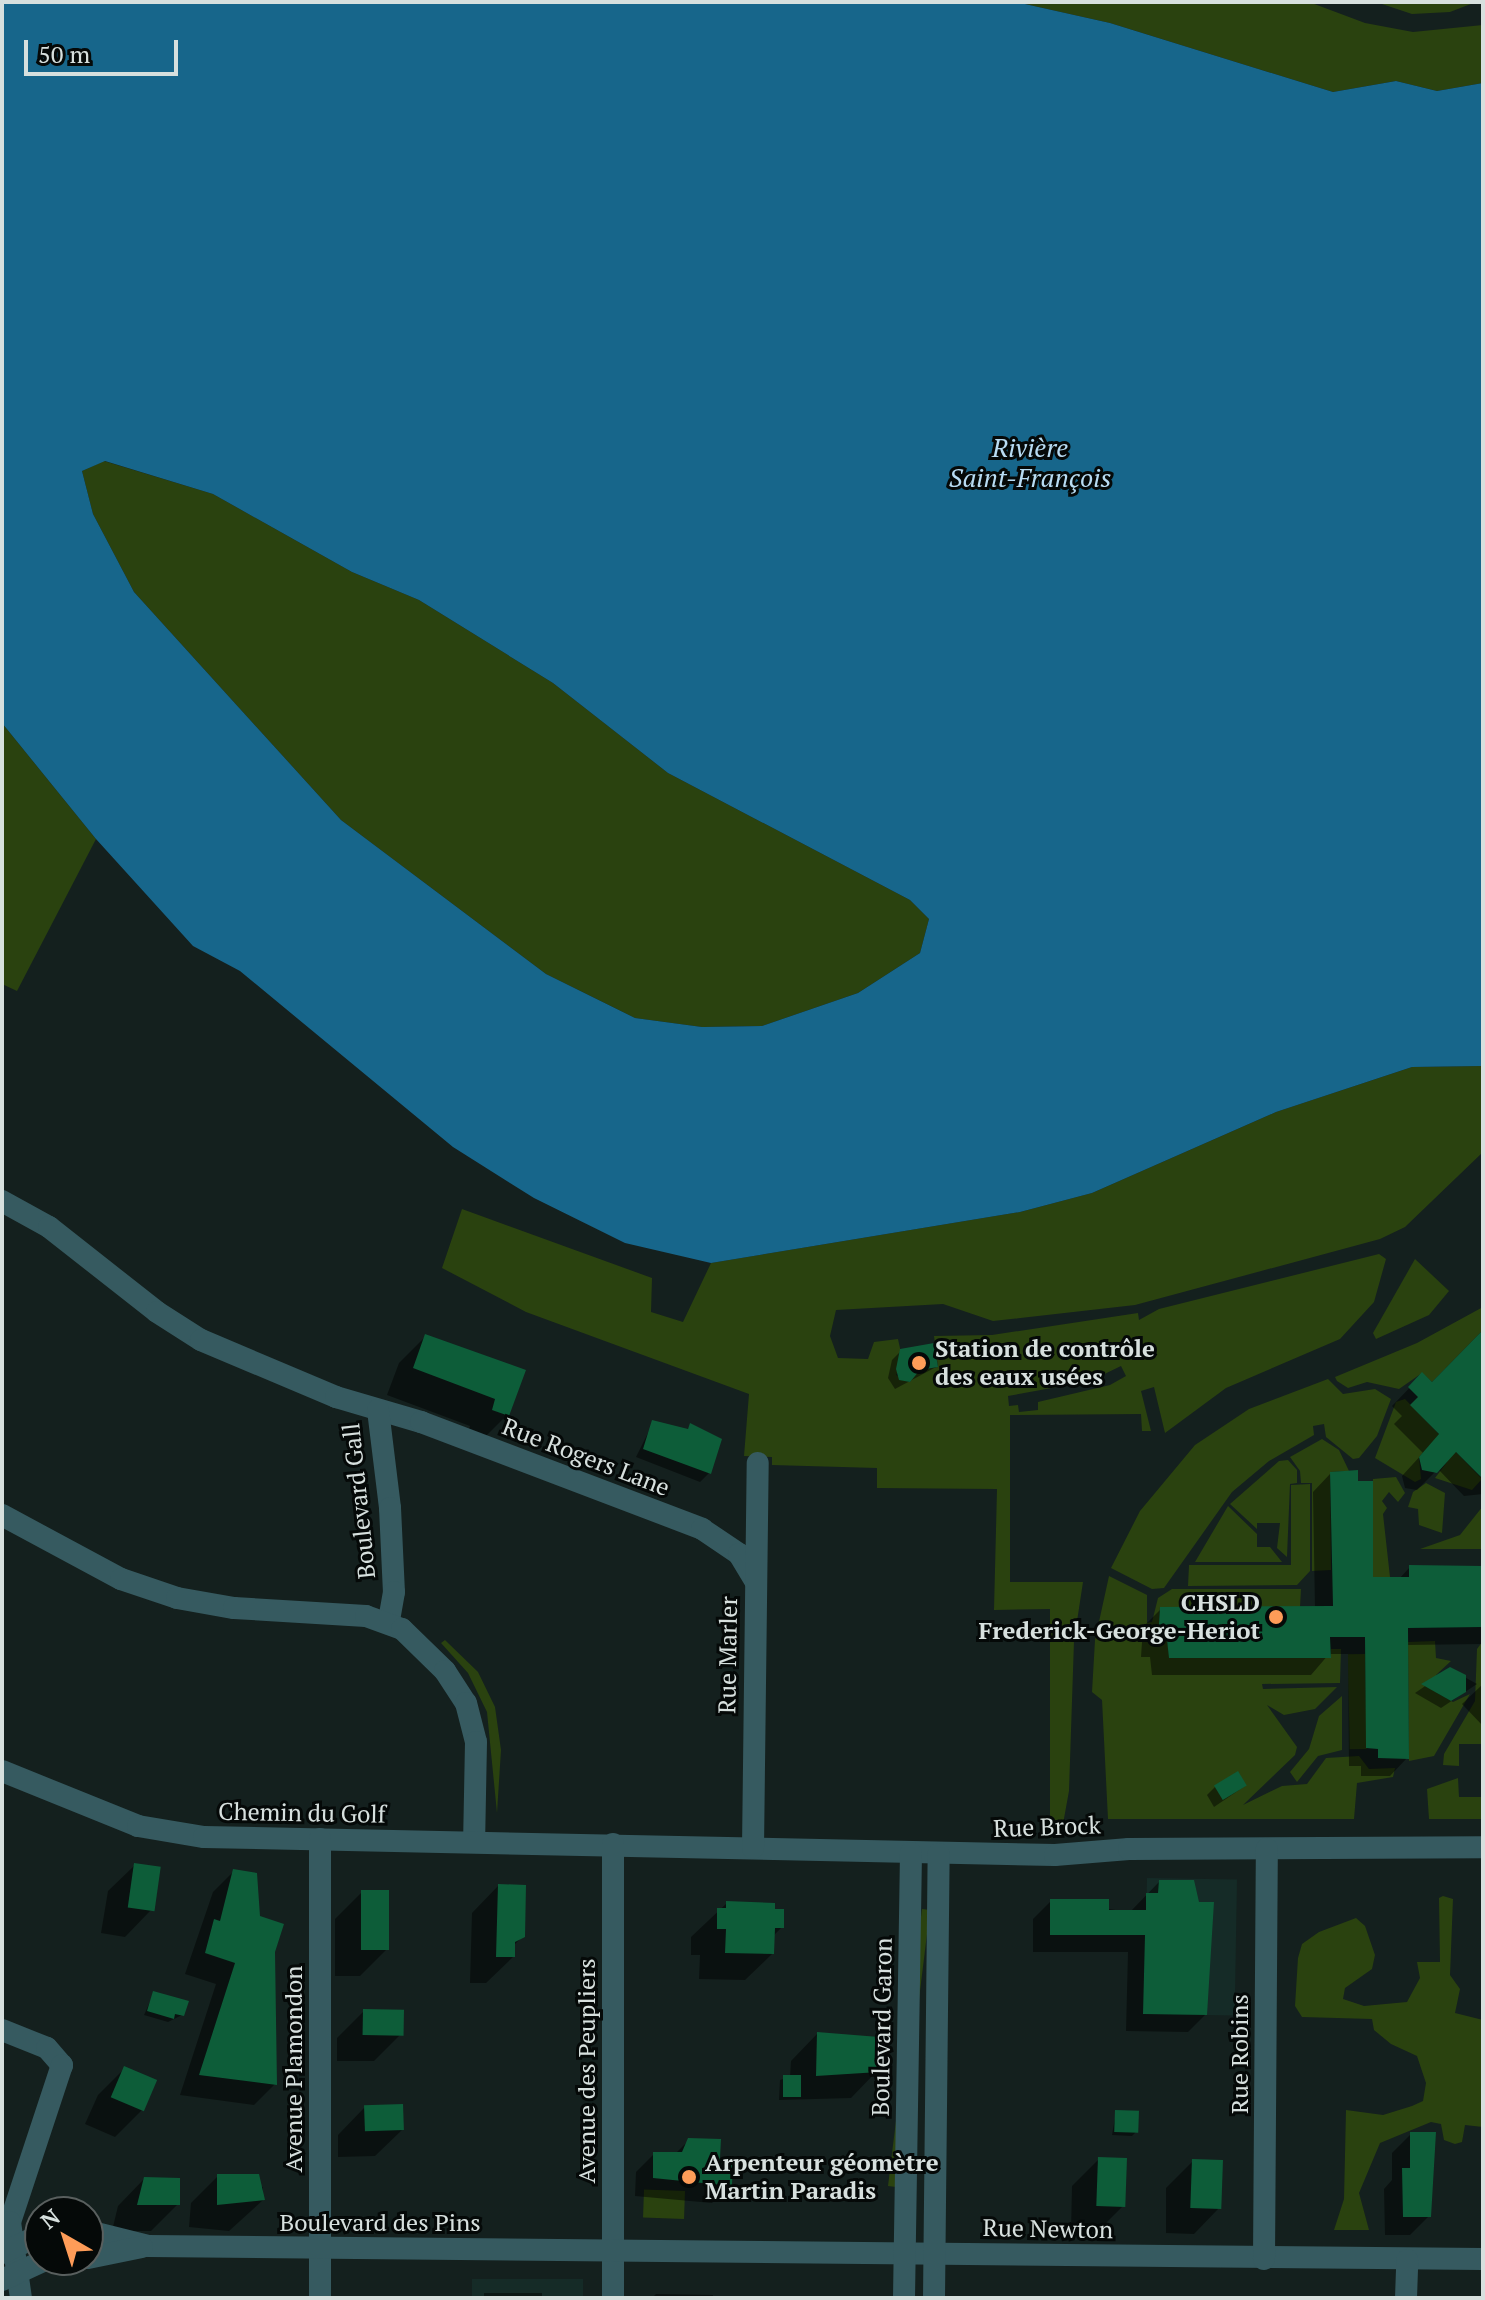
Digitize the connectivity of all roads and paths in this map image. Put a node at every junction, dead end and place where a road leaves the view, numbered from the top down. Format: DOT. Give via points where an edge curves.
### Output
graph roads {
  1 [pos="2,1201"];
  2 [pos="378,1410"];
  3 [pos="758,1463"];
  4 [pos="2,1515"];
  5 [pos="755,1581"];
  6 [pos="389,1621"];
  7 [pos="2,1771"];
  8 [pos="320,1839"];
  9 [pos="474,1842"];
  10 [pos="613,1844"];
  11 [pos="1483,1847"];
  12 [pos="753,1848"];
  13 [pos="1267,1849"];
  14 [pos="911,1853"];
  15 [pos="939,1854"];
  16 [pos="2,2030"];
  17 [pos="104,2235"];
  18 [pos="148,2246"];
  19 [pos="320,2249"];
  20 [pos="613,2250"];
  21 [pos="6,2251"];
  22 [pos="935,2253"];
  23 [pos="904,2254"];
  24 [pos="104,2255"];
  25 [pos="1264,2259"];
  26 [pos="1483,2259"];
  27 [pos="1407,2260"];
  28 [pos="10,2276"];
  29 [pos="21,2298"];
  30 [pos="320,2298"];
  31 [pos="613,2298"];
  32 [pos="904,2298"];
  33 [pos="934,2298"];
  34 [pos="1406,2298"];
  1 -- 2 [label="street, Boulevard Gall" via="49,1227 201,1340"];
  2 -- 5 [label="street, Rue Rogers Lane" via="702,1529 739,1554"];
  2 -- 6 [label="street, Boulevard Gall" via="390,1508 394,1601"];
  3 -- 5 [label="street, Rue Marler"];
  4 -- 6 [label="street" via="121,1579 177,1598"];
  5 -- 12 [label="street, Rue Marler"];
  6 -- 9 [label="street" via="430,1655 466,1703 476,1742"];
  7 -- 8 [label="street, Chemin du Golf" via="153,1830"];
  8 -- 9 [label="street, Chemin du Golf"];
  8 -- 19 [label="street, Avenue Plamondon"];
  9 -- 10 [label="street, Chemin du Golf"];
  10 -- 12 [label="street, Rue Brock"];
  10 -- 20 [label="street, Avenue des Peupliers"];
  11 -- 13 [label="street, Rue Brock"];
  12 -- 14 [label="street, Rue Brock"];
  13 -- 15 [label="street, Rue Brock"];
  13 -- 25 [label="street, Rue Robins"];
  14 -- 15 [label="street, Rue Brock"];
  14 -- 23 [label="street, Boulevard Garon"];
  15 -- 22 [label="street"];
  16 -- 21 [label="street" via="47,2048 62,2065 12,2212"];
  17 -- 18 [label="street, Boulevard des Pins"];
  18 -- 19 [label="street, Boulevard des Pins"];
  18 -- 24 [label="street, Boulevard des Pins"];
  19 -- 20 [label="street, Boulevard des Pins"];
  19 -- 30 [label="street, Avenue Plamondon"];
  20 -- 23 [label="street, Rue Newton"];
  20 -- 31 [label="street, Avenue des Peupliers"];
  21 -- 28 [label="street"];
  22 -- 23 [label="street, Rue Newton"];
  22 -- 25 [label="street, Rue Newton"];
  22 -- 33 [label="street"];
  23 -- 32 [label="street, Boulevard Garon"];
  25 -- 27 [label="street, Rue Newton"];
  26 -- 27 [label="street, Rue Newton"];
  27 -- 34 [label="street"];
  28 -- 29 [label="street"];
}
